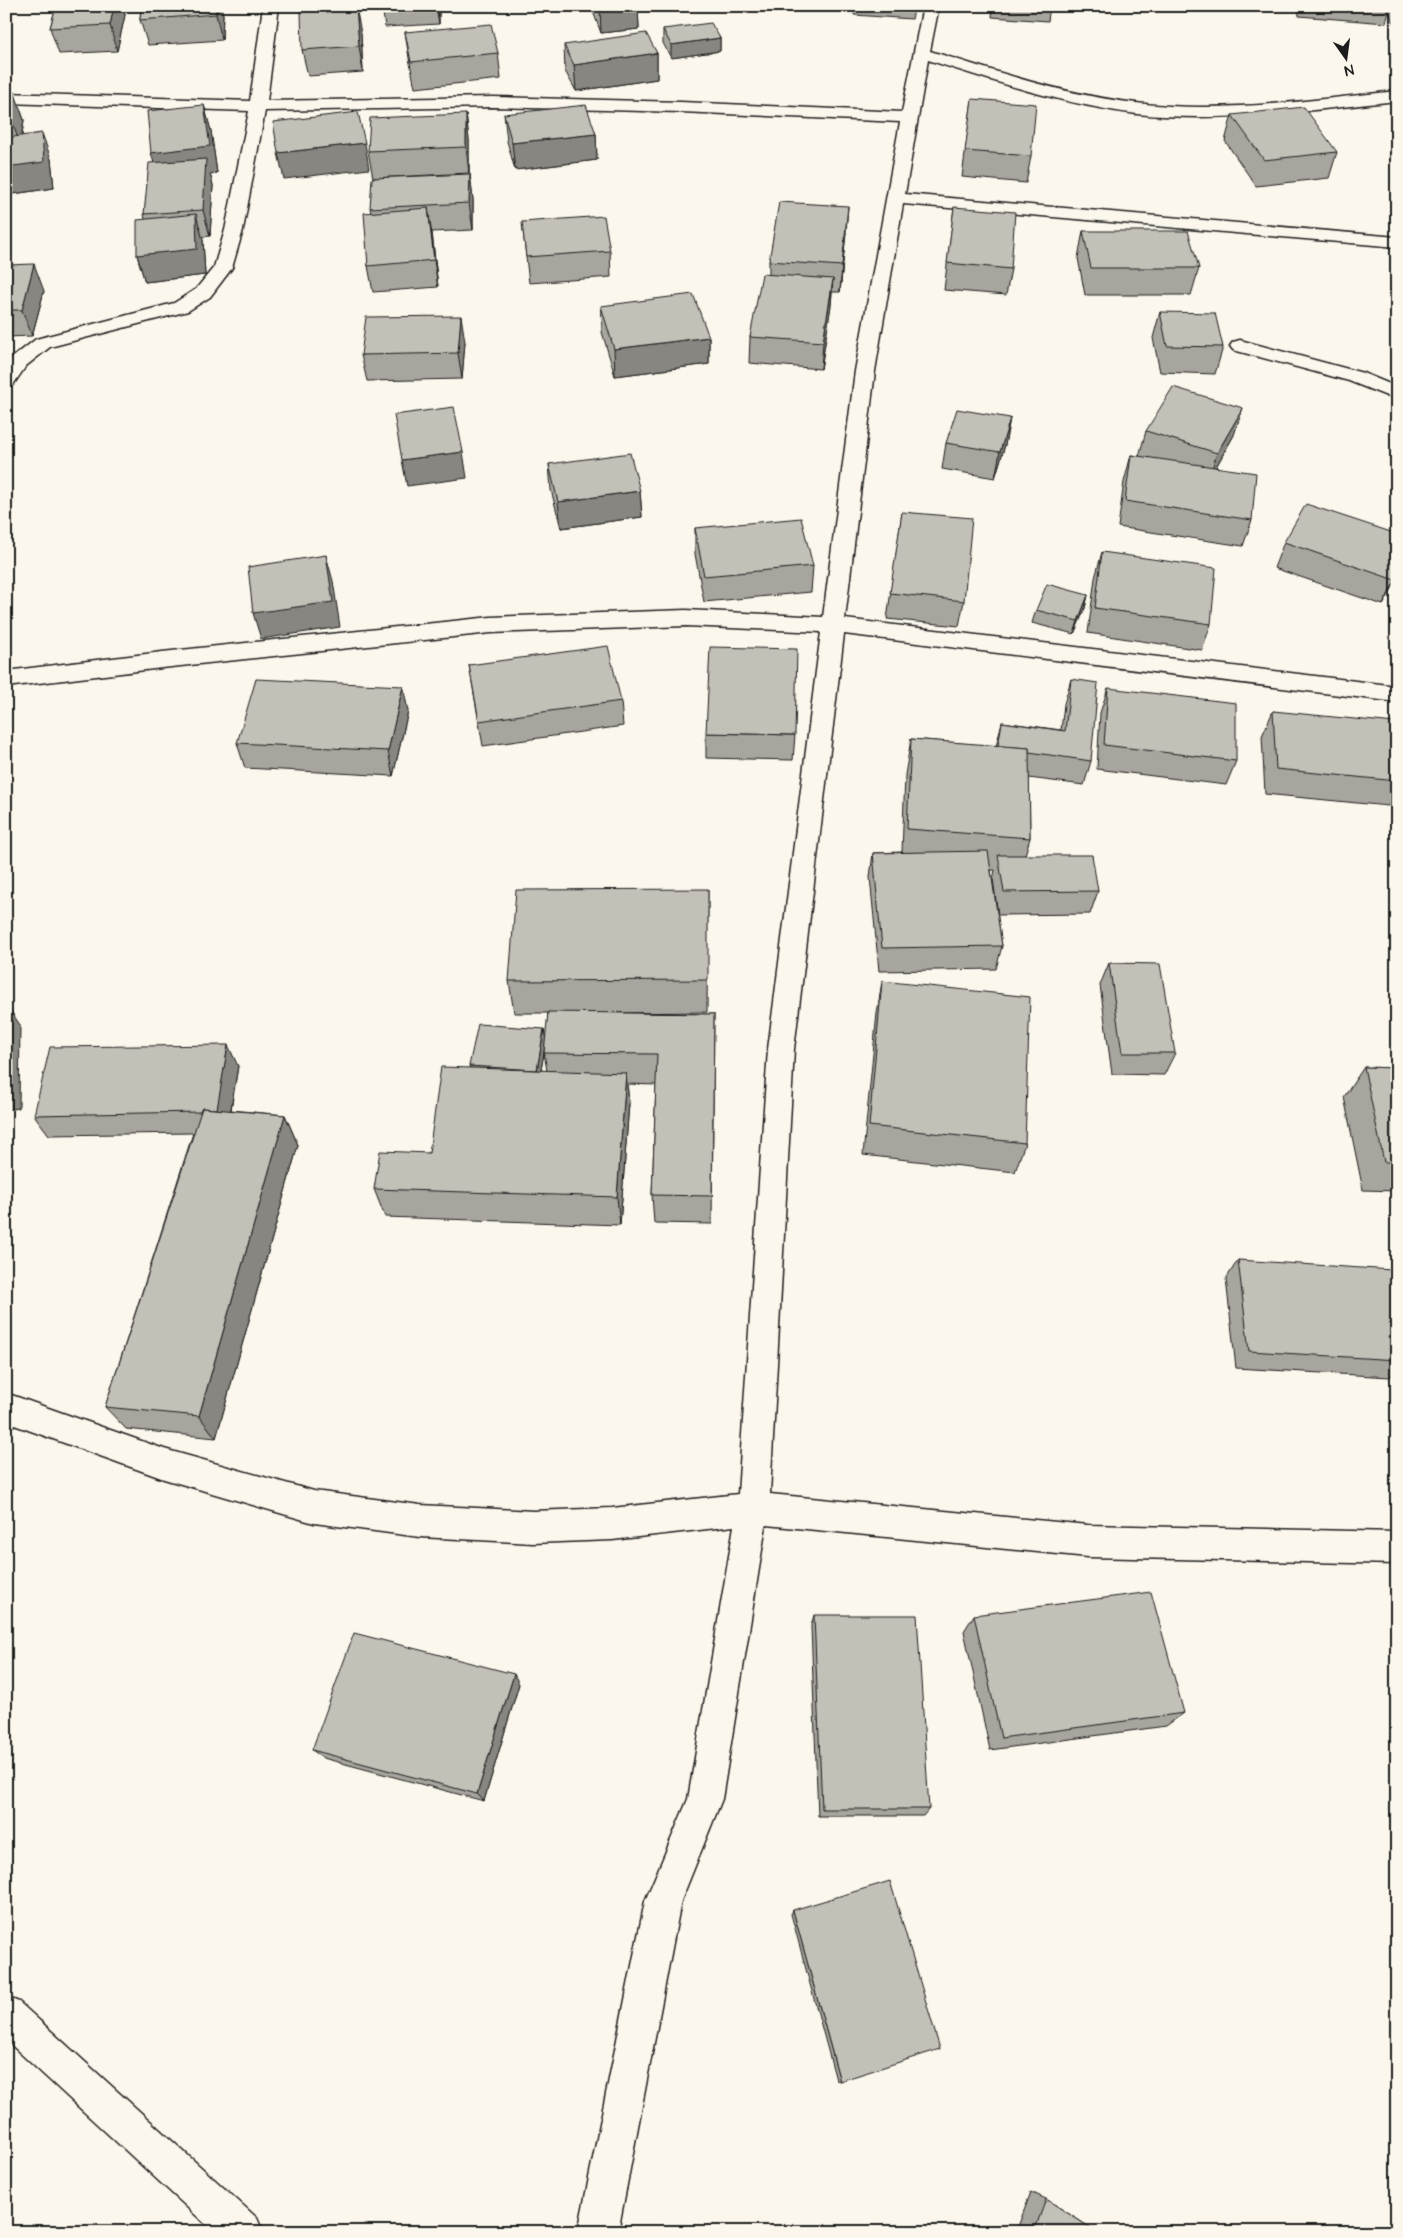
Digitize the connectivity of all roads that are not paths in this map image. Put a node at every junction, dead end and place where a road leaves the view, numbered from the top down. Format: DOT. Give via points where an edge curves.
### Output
graph roads {
  1 [pos="271,6"];
  2 [pos="931,6"];
  3 [pos="922,53"];
  4 [pos="1397,96"];
  5 [pos="6,98"];
  6 [pos="258,106"];
  7 [pos="910,118"];
  8 [pos="895,198"];
  9 [pos="1397,242"];
  10 [pos="1240,346"];
  11 [pos="6,381"];
  12 [pos="1397,394"];
  13 [pos="834,625"];
  14 [pos="6,679"];
  15 [pos="1397,694"];
  16 [pos="6,1407"];
  17 [pos="754,1508"];
  18 [pos="1397,1548"];
  19 [pos="6,2015"];
  20 [pos="243,2232"];
  21 [pos="598,2232"];
  1 -- 6 [label="street"];
  2 -- 3 [label="street"];
  3 -- 4 [label="street" via="1066,96 1103,104 1168,111 1229,110"];
  3 -- 7 [label="street"];
  5 -- 6 [label="street"];
  6 -- 7 [label="street" via="503,102"];
  6 -- 11 [label="street" via="234,230 223,268 203,293 181,307 43,344 19,362"];
  7 -- 8 [label="street"];
  8 -- 9 [label="street"];
  8 -- 13 [label="street" via="865,372"];
  10 -- 12 [label="street" via="1356,377"];
  13 -- 14 [label="street" via="686,618 491,625"];
  13 -- 15 [label="street"];
  13 -- 17 [label="street" via="781,1049"];
  16 -- 17 [label="street" via="164,1464 314,1507 420,1522 533,1528 612,1524"];
  17 -- 18 [label="street" via="1088,1541"];
  17 -- 21 [label="street" via="705,1798 663,1901"];
  19 -- 20 [label="street"];
}
